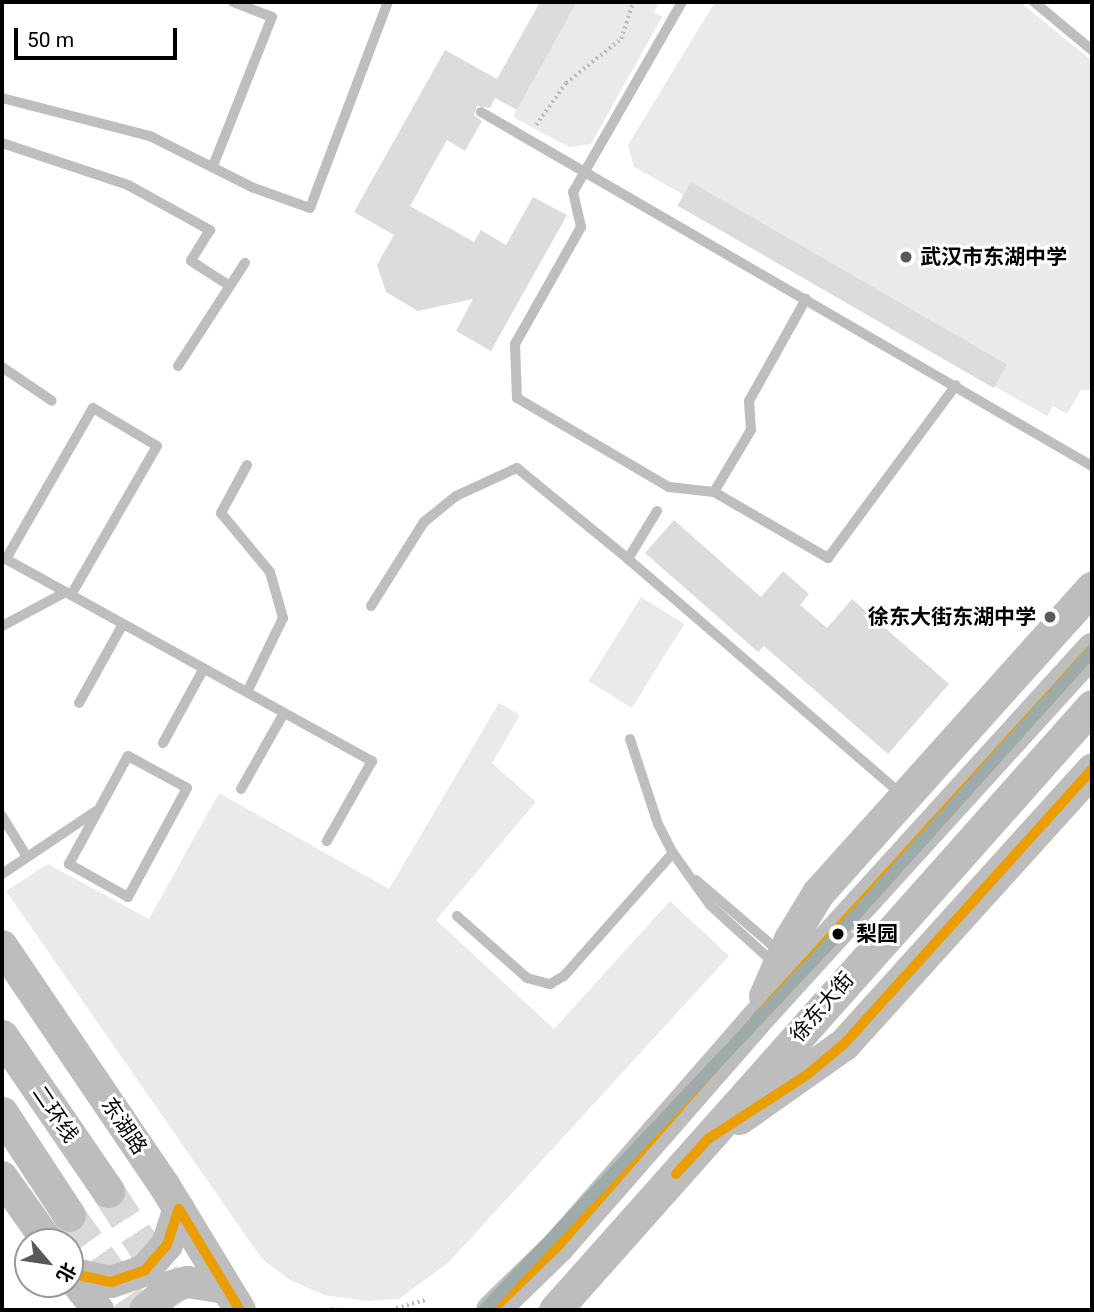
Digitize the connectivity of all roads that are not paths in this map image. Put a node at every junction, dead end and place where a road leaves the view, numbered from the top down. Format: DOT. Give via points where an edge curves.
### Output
graph roads {
  1 [pos="233,2"];
  2 [pos="388,2"];
  3 [pos="682,2"];
  4 [pos="1034,2"];
  5 [pos="1092,50"];
  6 [pos="2,98"];
  7 [pos="481,112"];
  8 [pos="2,143"];
  9 [pos="213,166"];
  10 [pos="585,172"];
  11 [pos="245,263"];
  12 [pos="230,286"];
  13 [pos="806,299"];
  14 [pos="178,366"];
  15 [pos="2,367"];
  16 [pos="956,386"];
  17 [pos="52,401"];
  18 [pos="247,465"];
  19 [pos="1092,466"];
  20 [pos="714,492"];
  21 [pos="657,512"];
  22 [pos="4,558"];
  23 [pos="628,559"];
  24 [pos="1092,588"];
  25 [pos="68,594"];
  26 [pos="371,606"];
  27 [pos="123,624"];
  28 [pos="2,626"];
  29 [pos="1092,649"];
  30 [pos="204,668"];
  31 [pos="247,692"];
  32 [pos="79,703"];
  33 [pos="1092,706"];
  34 [pos="284,713"];
  35 [pos="630,738"];
  36 [pos="163,743"];
  37 [pos="1092,770"];
  38 [pos="241,789"];
  39 [pos="904,797"];
  40 [pos="99,809"];
  41 [pos="2,816"];
  42 [pos="327,841"];
  43 [pos="673,853"];
  44 [pos="27,857"];
  45 [pos="2,874"];
  46 [pos="457,916"];
  47 [pos="2,946"];
  48 [pos="781,960"];
  49 [pos="754,1021"];
  50 [pos="2,1036"];
  51 [pos="2,1113"];
  52 [pos="708,1139"];
  53 [pos="2,1177"];
  54 [pos="108,1191"];
  55 [pos="179,1209"];
  56 [pos="69,1215"];
  57 [pos="38,1228"];
  58 [pos="84,1276"];
  59 [pos="84,1292"];
  60 [pos="232,1299"];
  61 [pos="98,1310"];
  62 [pos="145,1310"];
  63 [pos="492,1310"];
  64 [pos="555,1310"];
  1 -- 9 [label="lane" via="272,17"];
  2 -- 9 [label="lane" via="310,208 254,188"];
  3 -- 10 [label="lane"];
  4 -- 5 [label="lane"];
  6 -- 9 [label="lane" via="150,136"];
  7 -- 10 [label="lane"];
  8 -- 12 [label="lane" via="128,185 210,230 191,261"];
  10 -- 13 [label="lane"];
  10 -- 20 [label="lane" via="573,192 581,227 515,344 517,398 669,487"];
  11 -- 12 [label="lane"];
  12 -- 14 [label="lane"];
  13 -- 16 [label="lane"];
  13 -- 20 [label="lane" via="749,401 751,429"];
  15 -- 17 [label="lane"];
  16 -- 19 [label="lane"];
  16 -- 20 [label="lane" via="828,558"];
  18 -- 31 [label="lane" via="221,513 271,572 283,618"];
  21 -- 23 [label="lane"];
  22 -- 25 [label="lane"];
  22 -- 25 [label="lane" via="93,408 157,446"];
  23 -- 26 [label="lane" via="517,468 456,495 425,522"];
  23 -- 39 [label="lane"];
  24 -- 39 [label="highway"];
  25 -- 27 [label="lane"];
  25 -- 28 [label="lane"];
  27 -- 30 [label="lane"];
  27 -- 32 [label="lane"];
  29 -- 49 [label="highway, 徐东大街"];
  30 -- 31 [label="lane"];
  30 -- 36 [label="lane"];
  31 -- 34 [label="lane"];
  33 -- 52 [label="highway, 徐东大街"];
  34 -- 38 [label="lane"];
  34 -- 42 [label="lane" via="372,761"];
  35 -- 43 [label="lane" via="658,824"];
  37 -- 52 [label="highway" via="844,1044 808,1074"];
  39 -- 48 [label="highway" via="818,893"];
  40 -- 40 [label="lane" via="69,864 128,897 187,788 128,756"];
  40 -- 44 [label="lane"];
  41 -- 44 [label="lane"];
  43 -- 46 [label="lane" via="564,976 550,984 527,978"];
  43 -- 48 [label="lane" via="687,873"];
  44 -- 45 [label="lane"];
  47 -- 55 [label="main road, 东湖路"];
  48 -- 49 [label="highway"];
  49 -- 63 [label="highway, 徐东大街" via="558,1246"];
  50 -- 54 [label="highway, 二环线"];
  51 -- 56 [label="highway, 二环线"];
  52 -- 64 [label="highway, 徐东大街"];
  53 -- 57 [label="main road"];
  55 -- 58 [label="main road" via="167,1245 145,1270 111,1282"];
  55 -- 60 [label="main road, 东湖路"];
  59 -- 61 [label="main road"];
  60 -- 62 [label="main road" via="187,1282 173,1286"];
}
